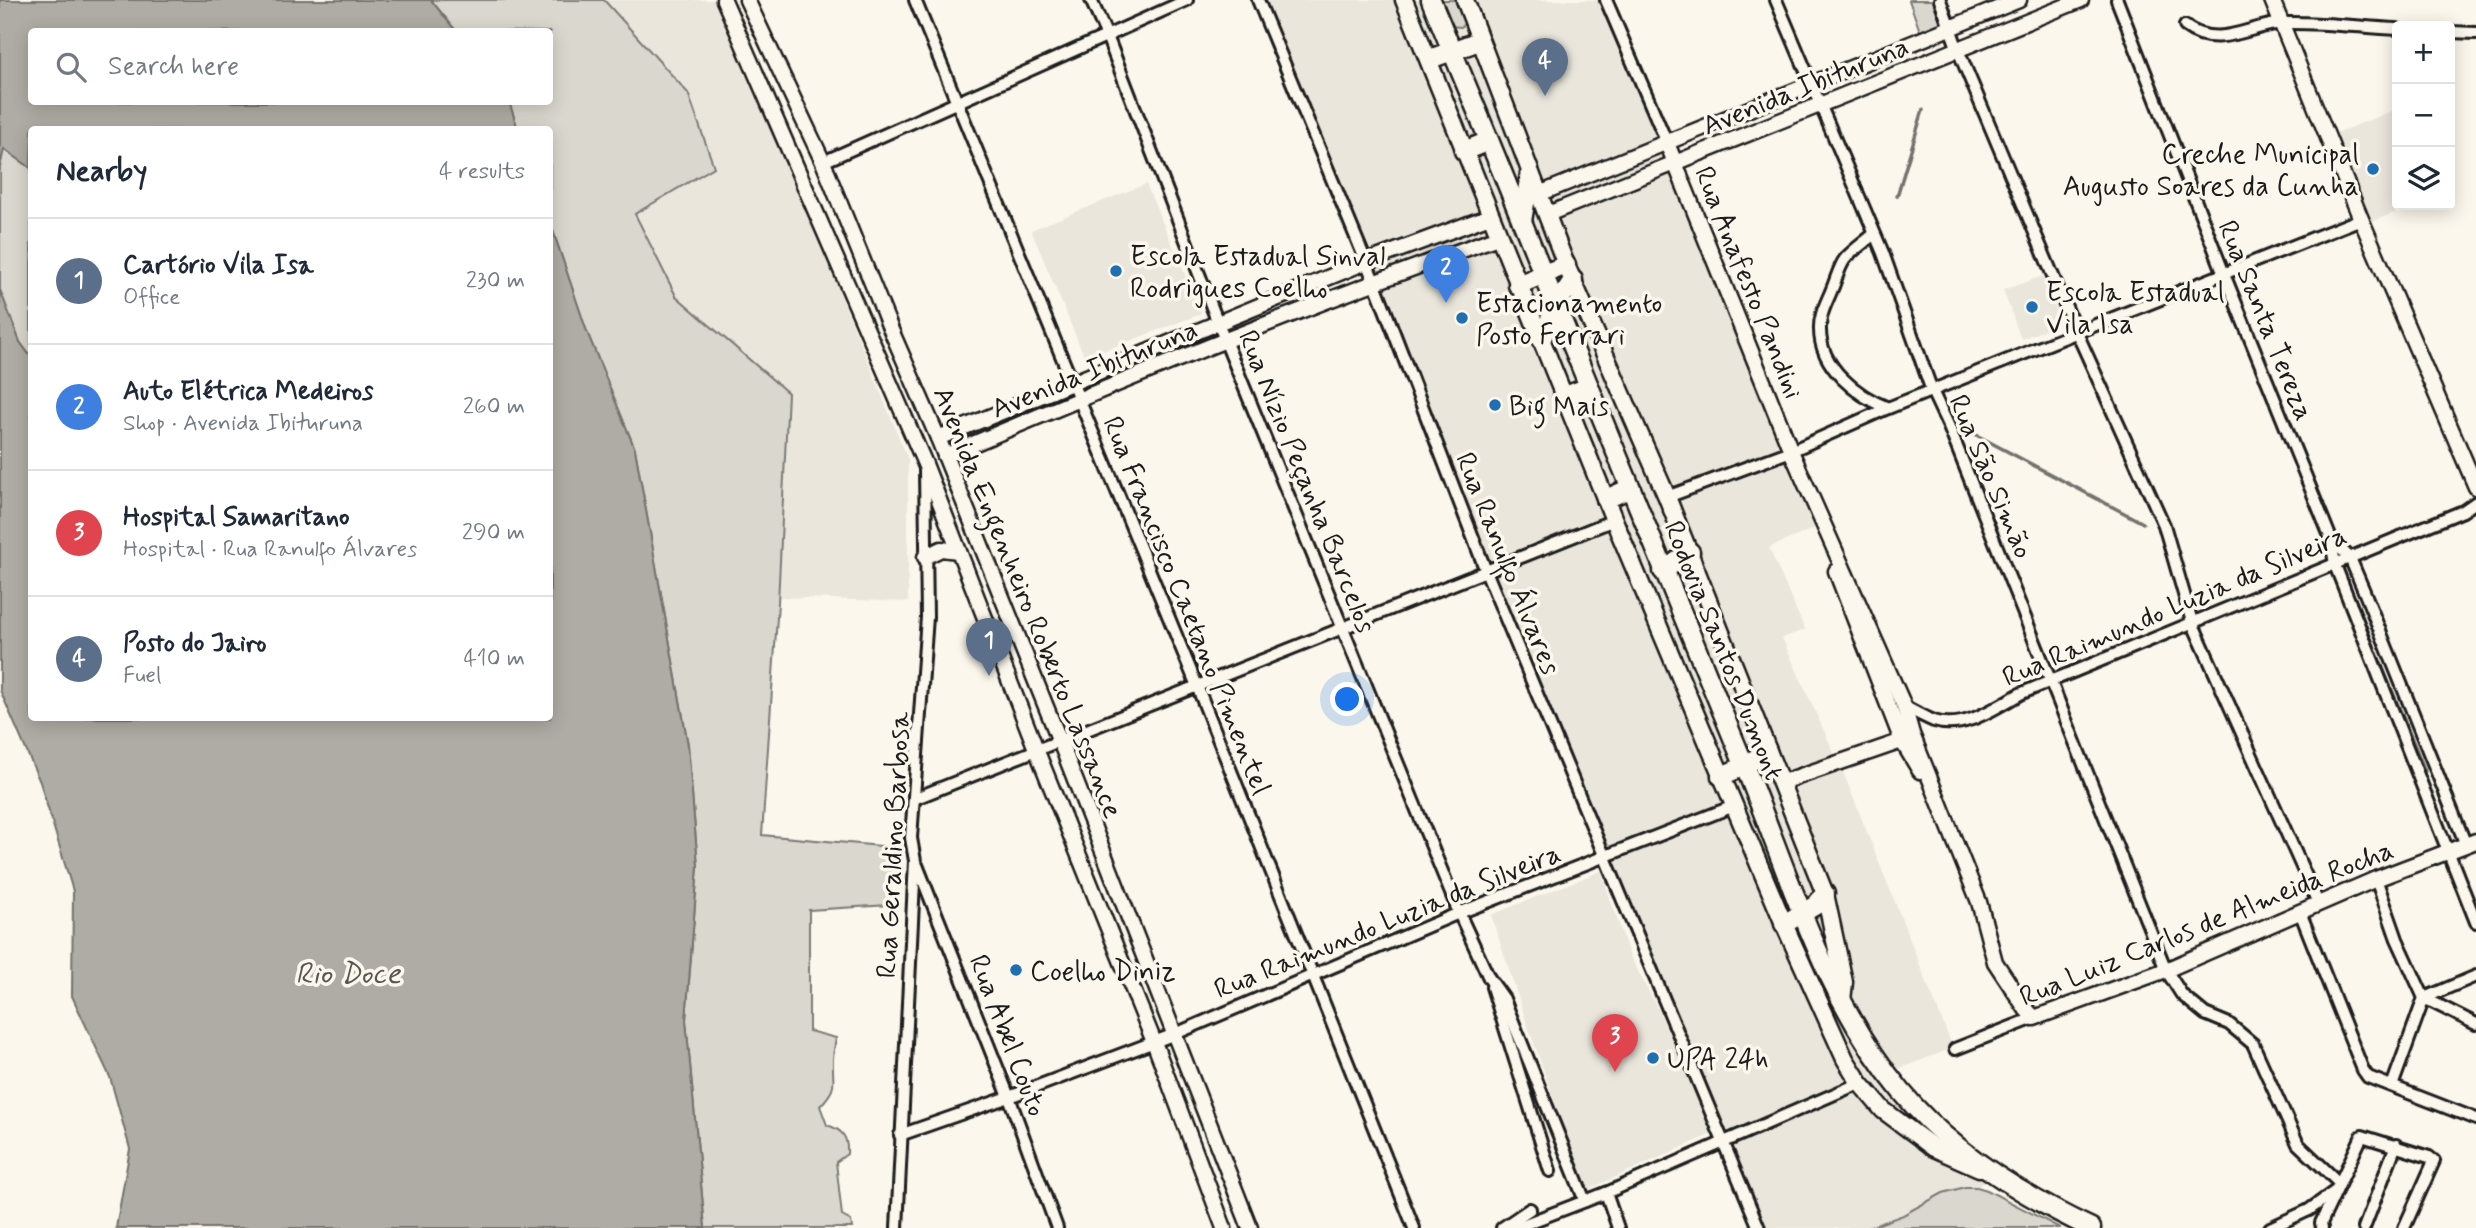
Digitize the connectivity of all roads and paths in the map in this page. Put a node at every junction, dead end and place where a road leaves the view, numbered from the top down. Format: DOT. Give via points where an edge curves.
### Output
graph roads {
  1 [pos="724,0"];
  2 [pos="747,0"];
  3 [pos="915,0"];
  4 [pos="1091,0"];
  5 [pos="1187,0"];
  6 [pos="1258,0"];
  7 [pos="1404,0"];
  8 [pos="1432,0"];
  9 [pos="1465,0"];
  10 [pos="1606,0"];
  11 [pos="1776,0"];
  12 [pos="1940,0"];
  13 [pos="2019,0"];
  14 [pos="2081,0"];
  15 [pos="2118,0"];
  16 [pos="2273,0"];
  17 [pos="2281,23"];
  18 [pos="2185,26"];
  19 [pos="1950,27"];
  20 [pos="2392,29"];
  21 [pos="2455,32"];
  22 [pos="2476,33"];
  23 [pos="1107,36"];
  24 [pos="1479,41"];
  25 [pos="1958,50"];
  26 [pos="1452,52"];
  27 [pos="1430,60"];
  28 [pos="1812,83"];
  29 [pos="957,102"];
  30 [pos="1819,105"];
  31 [pos="1489,141"];
  32 [pos="1667,143"];
  33 [pos="1464,151"];
  34 [pos="823,162"];
  35 [pos="1676,164"];
  36 [pos="1530,174"];
  37 [pos="1539,194"];
  38 [pos="1548,214"];
  39 [pos="1490,216"];
  40 [pos="2361,219"];
  41 [pos="1522,221"];
  42 [pos="1874,234"];
  43 [pos="1499,237"];
  44 [pos="1366,262"];
  45 [pos="1569,273"];
  46 [pos="2224,274"];
  47 [pos="1543,275"];
  48 [pos="1374,281"];
  49 [pos="1518,285"];
  50 [pos="1556,306"];
  51 [pos="1218,323"];
  52 [pos="891,330"];
  53 [pos="2077,332"];
  54 [pos="872,340"];
  55 [pos="1541,340"];
  56 [pos="1226,341"];
  57 [pos="1073,382"];
  58 [pos="1589,387"];
  59 [pos="1932,391"];
  60 [pos="1563,397"];
  61 [pos="1080,398"];
  62 [pos="1888,408"];
  63 [pos="938,438"];
  64 [pos="1791,451"];
  65 [pos="945,456"];
  66 [pos="925,464"];
  67 [pos="2476,487"];
  68 [pos="1631,488"];
  69 [pos="1667,497"];
  70 [pos="1606,499"];
  71 [pos="2476,502"];
  72 [pos="1816,505"];
  73 [pos="2463,510"];
  74 [pos="2476,510"];
  75 [pos="1614,520"];
  76 [pos="2331,539"];
  77 [pos="958,551"];
  78 [pos="1690,552"];
  79 [pos="925,558"];
  80 [pos="2350,558"];
  81 [pos="2335,565"];
  82 [pos="1486,571"];
  83 [pos="1663,571"];
  84 [pos="2192,622"];
  85 [pos="1344,628"];
  86 [pos="2052,681"];
  87 [pos="1197,687"];
  88 [pos="1904,706"];
  89 [pos="1059,740"];
  90 [pos="1902,741"];
  91 [pos="1036,749"];
  92 [pos="1767,751"];
  93 [pos="1745,766"];
  94 [pos="1721,776"];
  95 [pos="1780,783"];
  96 [pos="916,798"];
  97 [pos="1734,806"];
  98 [pos="1945,815"];
  99 [pos="2471,843"];
  100 [pos="2449,851"];
  101 [pos="1605,858"];
  102 [pos="915,860"];
  103 [pos="2376,879"];
  104 [pos="1825,894"];
  105 [pos="2318,903"];
  106 [pos="1802,912"];
  107 [pos="2300,912"];
  108 [pos="1459,913"];
  109 [pos="2476,922"];
  110 [pos="1784,924"];
  111 [pos="2165,970"];
  112 [pos="1312,975"];
  113 [pos="2476,976"];
  114 [pos="1489,978"];
  115 [pos="2424,998"];
  116 [pos="1842,1001"];
  117 [pos="2035,1018"];
  118 [pos="2476,1024"];
  119 [pos="1175,1034"];
  120 [pos="1154,1042"];
  121 [pos="1955,1049"];
  122 [pos="1860,1083"];
  123 [pos="2392,1086"];
  124 [pos="1009,1097"];
  125 [pos="2476,1119"];
  126 [pos="900,1135"];
  127 [pos="1723,1141"];
  128 [pos="2396,1145"];
  129 [pos="1226,1166"];
  130 [pos="1550,1171"];
  131 [pos="1204,1175"];
  132 [pos="1994,1175"];
  133 [pos="2338,1187"];
  134 [pos="1606,1193"];
  135 [pos="1585,1201"];
  136 [pos="1530,1209"];
  137 [pos="2322,1227"];
  138 [pos="897,1228"];
  139 [pos="1057,1228"];
  140 [pos="1224,1228"];
  141 [pos="1250,1228"];
  142 [pos="1414,1228"];
  143 [pos="1502,1228"];
  144 [pos="1515,1228"];
  145 [pos="1618,1228"];
  146 [pos="1759,1228"];
  147 [pos="2091,1228"];
  148 [pos="2270,1228"];
  149 [pos="2364,1228"];
  150 [pos="2404,1228"];
  1 -- 54 [label="street, Avenida Engenheiro Roberto Lassance"];
  2 -- 34 [label="street, Avenida Engenheiro Roberto Lassance"];
  3 -- 29 [label="street, Rua Francisco Caetano Pimentel"];
  4 -- 23 [label="street, Rua Nízio Peçanha Barcelos"];
  5 -- 23 [label="street"];
  6 -- 44 [label="street, Rua Ranulfo Álvares"];
  7 -- 27 [label="main road"];
  8 -- 26 [label="highway, Rodovia Santos Dumont"];
  9 -- 24 [label="main road"];
  10 -- 32 [label="street, Rua Anafesto Pandini"];
  11 -- 28 [label="street, Rua São Simão"];
  12 -- 19 [label="street"];
  13 -- 19 [label="street, Avenida Ibituruna"];
  14 -- 25 [label="street, Avenida Ibituruna"];
  15 -- 46 [label="street, Rua Santa Tereza"];
  16 -- 17 [label="street"];
  17 -- 18 [label="street" via="2224,36 2205,35"];
  17 -- 20 [label="street"];
  17 -- 40 [label="street"];
  19 -- 25 [label="street"];
  19 -- 28 [label="street, Avenida Ibituruna"];
  21 -- 22 [label="street"];
  23 -- 29 [label="street"];
  23 -- 51 [label="street, Rua Nízio Peçanha Barcelos"];
  24 -- 26 [label="highway"];
  24 -- 36 [label="main road"];
  25 -- 30 [label="street, Avenida Ibituruna"];
  25 -- 53 [label="street"];
  26 -- 27 [label="highway"];
  26 -- 31 [label="highway, Rodovia Santos Dumont"];
  27 -- 33 [label="main road"];
  28 -- 30 [label="street, Rua São Simão"];
  28 -- 32 [label="street, Avenida Ibituruna"];
  29 -- 34 [label="street"];
  29 -- 57 [label="street, Rua Francisco Caetano Pimentel"];
  30 -- 35 [label="street, Avenida Ibituruna"];
  30 -- 42 [label="street, Rua São Simão"];
  31 -- 33 [label="highway"];
  31 -- 41 [label="highway, Rodovia Santos Dumont"];
  32 -- 35 [label="street, Rua Anafesto Pandini"];
  32 -- 37 [label="street, Avenida Ibituruna"];
  33 -- 39 [label="main road"];
  34 -- 52 [label="street, Avenida Engenheiro Roberto Lassance"];
  35 -- 38 [label="street, Avenida Ibituruna"];
  35 -- 64 [label="street, Rua Anafesto Pandini"];
  36 -- 37 [label="main road"];
  36 -- 41 [label="highway"];
  37 -- 38 [label="main road"];
  38 -- 45 [label="main road"];
  39 -- 43 [label="main road"];
  39 -- 44 [label="street, Avenida Ibituruna"];
  40 -- 46 [label="street"];
  40 -- 67 [label="street"];
  41 -- 47 [label="highway, Rodovia Santos Dumont"];
  42 -- 59 [label="street, Rua São Simão"];
  42 -- 62 [label="street" via="1844,260 1819,331 1839,374 1857,392"];
  43 -- 48 [label="street, Avenida Ibituruna"];
  43 -- 49 [label="main road"];
  44 -- 48 [label="street, Rua Ranulfo Álvares"];
  44 -- 51 [label="street, Avenida Ibituruna"];
  45 -- 47 [label="highway"];
  45 -- 50 [label="highway"];
  45 -- 69 [label="main road"];
  46 -- 53 [label="street"];
  46 -- 76 [label="street, Rua Santa Tereza"];
  47 -- 49 [label="highway"];
  47 -- 50 [label="highway, Rodovia Santos Dumont"];
  48 -- 56 [label="street, Avenida Ibituruna"];
  48 -- 82 [label="street, Rua Ranulfo Álvares"];
  49 -- 55 [label="main road"];
  50 -- 55 [label="highway"];
  50 -- 58 [label="highway, Rodovia Santos Dumont"];
  51 -- 56 [label="street, Rua Nízio Peçanha Barcelos"];
  51 -- 57 [label="street, Avenida Ibituruna"];
  52 -- 54 [label="street"];
  52 -- 63 [label="street, Avenida Engenheiro Roberto Lassance"];
  53 -- 59 [label="street"];
  53 -- 84 [label="street" via="2164,525"];
  54 -- 66 [label="street, Avenida Engenheiro Roberto Lassance"];
  55 -- 60 [label="main road"];
  56 -- 61 [label="street, Avenida Ibituruna"];
  56 -- 85 [label="street, Rua Nízio Peçanha Barcelos"];
  57 -- 61 [label="street, Rua Francisco Caetano Pimentel"];
  57 -- 63 [label="street, Avenida Ibituruna"];
  58 -- 60 [label="highway"];
  58 -- 68 [label="highway, Rodovia Santos Dumont"];
  59 -- 62 [label="street"];
  59 -- 86 [label="street, Rua São Simão"];
  60 -- 70 [label="main road"];
  61 -- 65 [label="street, Avenida Ibituruna"];
  61 -- 87 [label="street, Rua Francisco Caetano Pimentel"];
  62 -- 64 [label="street"];
  63 -- 65 [label="street, Avenida Engenheiro Roberto Lassance"];
  64 -- 69 [label="street"];
  64 -- 72 [label="street, Rua Anafesto Pandini"];
  65 -- 89 [label="street, Avenida Engenheiro Roberto Lassance"];
  66 -- 77 [label="street, Avenida Engenheiro Roberto Lassance"];
  66 -- 79 [label="street, Rua Geraldino Barbosa"];
  68 -- 70 [label="highway"];
  68 -- 83 [label="highway, Rodovia Santos Dumont"];
  69 -- 78 [label="main road"];
  70 -- 75 [label="main road"];
  71 -- 73 [label="street, Rua Raimundo Luzia da Silveira"];
  72 -- 88 [label="street, Rua Anafesto Pandini"];
  72 -- 90 [label="street, Rua Anafesto Pandini" via="1842,590"];
  73 -- 74 [label="street, Rua Raimundo Luzia da Silveira"];
  73 -- 80 [label="street, Rua Raimundo Luzia da Silveira"];
  75 -- 82 [label="street"];
  75 -- 94 [label="main road"];
  76 -- 80 [label="street, Rua Santa Tereza"];
  76 -- 81 [label="street, Rua Santa Tereza"];
  77 -- 79 [label="street" via="941,549"];
  77 -- 91 [label="street, Avenida Engenheiro Roberto Lassance"];
  78 -- 83 [label="highway"];
  78 -- 92 [label="main road"];
  79 -- 96 [label="street, Rua Geraldino Barbosa"];
  80 -- 81 [label="street, Rua Raimundo Luzia da Silveira"];
  80 -- 99 [label="street, Rua Santa Tereza"];
  81 -- 84 [label="street, Rua Raimundo Luzia da Silveira"];
  81 -- 100 [label="street, Rua Santa Tereza"];
  82 -- 85 [label="street"];
  82 -- 101 [label="street, Rua Ranulfo Álvares"];
  83 -- 93 [label="highway, Rodovia Santos Dumont"];
  84 -- 86 [label="street, Rua Raimundo Luzia da Silveira"];
  84 -- 105 [label="street"];
  85 -- 87 [label="street"];
  85 -- 108 [label="street, Rua Nízio Peçanha Barcelos"];
  86 -- 88 [label="street, Rua Raimundo Luzia da Silveira" via="1955,723 1936,722"];
  86 -- 111 [label="street, Rua São Simão"];
  87 -- 89 [label="street"];
  87 -- 112 [label="street, Rua Francisco Caetano Pimentel"];
  88 -- 98 [label="street, Rua Anafesto Pandini"];
  89 -- 91 [label="street"];
  89 -- 119 [label="street, Avenida Engenheiro Roberto Lassance"];
  90 -- 95 [label="street"];
  90 -- 98 [label="street, Rua Anafesto Pandini"];
  91 -- 96 [label="street"];
  91 -- 120 [label="street, Avenida Engenheiro Roberto Lassance"];
  92 -- 93 [label="highway"];
  92 -- 95 [label="main road"];
  93 -- 94 [label="highway"];
  93 -- 106 [label="highway, Rodovia Santos Dumont"];
  94 -- 97 [label="main road"];
  95 -- 104 [label="main road"];
  96 -- 102 [label="street, Rua Geraldino Barbosa" via="911,838"];
  97 -- 101 [label="street, Rua Raimundo Luzia da Silveira"];
  97 -- 110 [label="main road"];
  98 -- 117 [label="street, Rua Anafesto Pandini" via="1979,902 1995,962"];
  99 -- 100 [label="street, Rua Luiz Carlos de Almeida Rocha"];
  100 -- 103 [label="street, Rua Luiz Carlos de Almeida Rocha"];
  100 -- 109 [label="street, Rua Santa Tereza"];
  101 -- 108 [label="street, Rua Raimundo Luzia da Silveira"];
  101 -- 127 [label="street, Rua Ranulfo Álvares"];
  102 -- 124 [label="street, Rua Abel Couto"];
  102 -- 126 [label="street, Rua Geraldino Barbosa"];
  103 -- 105 [label="street, Rua Luiz Carlos de Almeida Rocha"];
  103 -- 115 [label="street"];
  104 -- 106 [label="highway"];
  104 -- 116 [label="main road" via="1844,982"];
  105 -- 107 [label="street, Rua Luiz Carlos de Almeida Rocha"];
  106 -- 110 [label="highway"];
  106 -- 116 [label="highway, Rodovia Santos Dumont"];
  107 -- 111 [label="street, Rua Luiz Carlos de Almeida Rocha"];
  107 -- 123 [label="street" via="2362,1070"];
  108 -- 112 [label="street, Rua Raimundo Luzia da Silveira"];
  108 -- 114 [label="street, Rua Nízio Peçanha Barcelos"];
  110 -- 122 [label="main road" via="1825,1018"];
  111 -- 117 [label="street, Rua Luiz Carlos de Almeida Rocha"];
  111 -- 133 [label="street, Rua São Simão" via="2182,995 2253,1044 2298,1144"];
  112 -- 119 [label="street, Rua Raimundo Luzia da Silveira"];
  112 -- 142 [label="street, Rua Francisco Caetano Pimentel"];
  113 -- 115 [label="street"];
  114 -- 130 [label="street, Rua Nízio Peçanha Barcelos"];
  114 -- 135 [label="street, Rua Nízio Peçanha Barcelos" via="1504,999"];
  115 -- 118 [label="street"];
  115 -- 123 [label="street"];
  116 -- 132 [label="highway, Rodovia Santos Dumont" via="1908,1100"];
  117 -- 121 [label="street, Rua Luiz Carlos de Almeida Rocha"];
  119 -- 120 [label="street, Rua Raimundo Luzia da Silveira"];
  119 -- 129 [label="street, Avenida Engenheiro Roberto Lassance"];
  120 -- 124 [label="street, Rua Raimundo Luzia da Silveira"];
  120 -- 131 [label="street, Avenida Engenheiro Roberto Lassance"];
  122 -- 127 [label="street"];
  122 -- 132 [label="main road" via="1883,1110 1934,1148"];
  123 -- 125 [label="street"];
  124 -- 126 [label="street, Rua Raimundo Luzia da Silveira"];
  124 -- 139 [label="street, Rua Abel Couto"];
  126 -- 138 [label="street, Rua Geraldino Barbosa"];
  127 -- 134 [label="street"];
  127 -- 146 [label="street, Rua Ranulfo Álvares"];
  128 -- 133 [label="street" via="2362,1136"];
  128 -- 149 [label="street"];
  128 -- 150 [label="street" via="2433,1159"];
  129 -- 131 [label="street"];
  129 -- 141 [label="street, Avenida Engenheiro Roberto Lassance"];
  131 -- 140 [label="street, Avenida Engenheiro Roberto Lassance"];
  132 -- 147 [label="highway, Rodovia Santos Dumont"];
  133 -- 137 [label="street"];
  133 -- 148 [label="street" via="2309,1210"];
  134 -- 135 [label="street"];
  134 -- 145 [label="street"];
  135 -- 144 [label="street"];
  136 -- 143 [label="street"];
}
